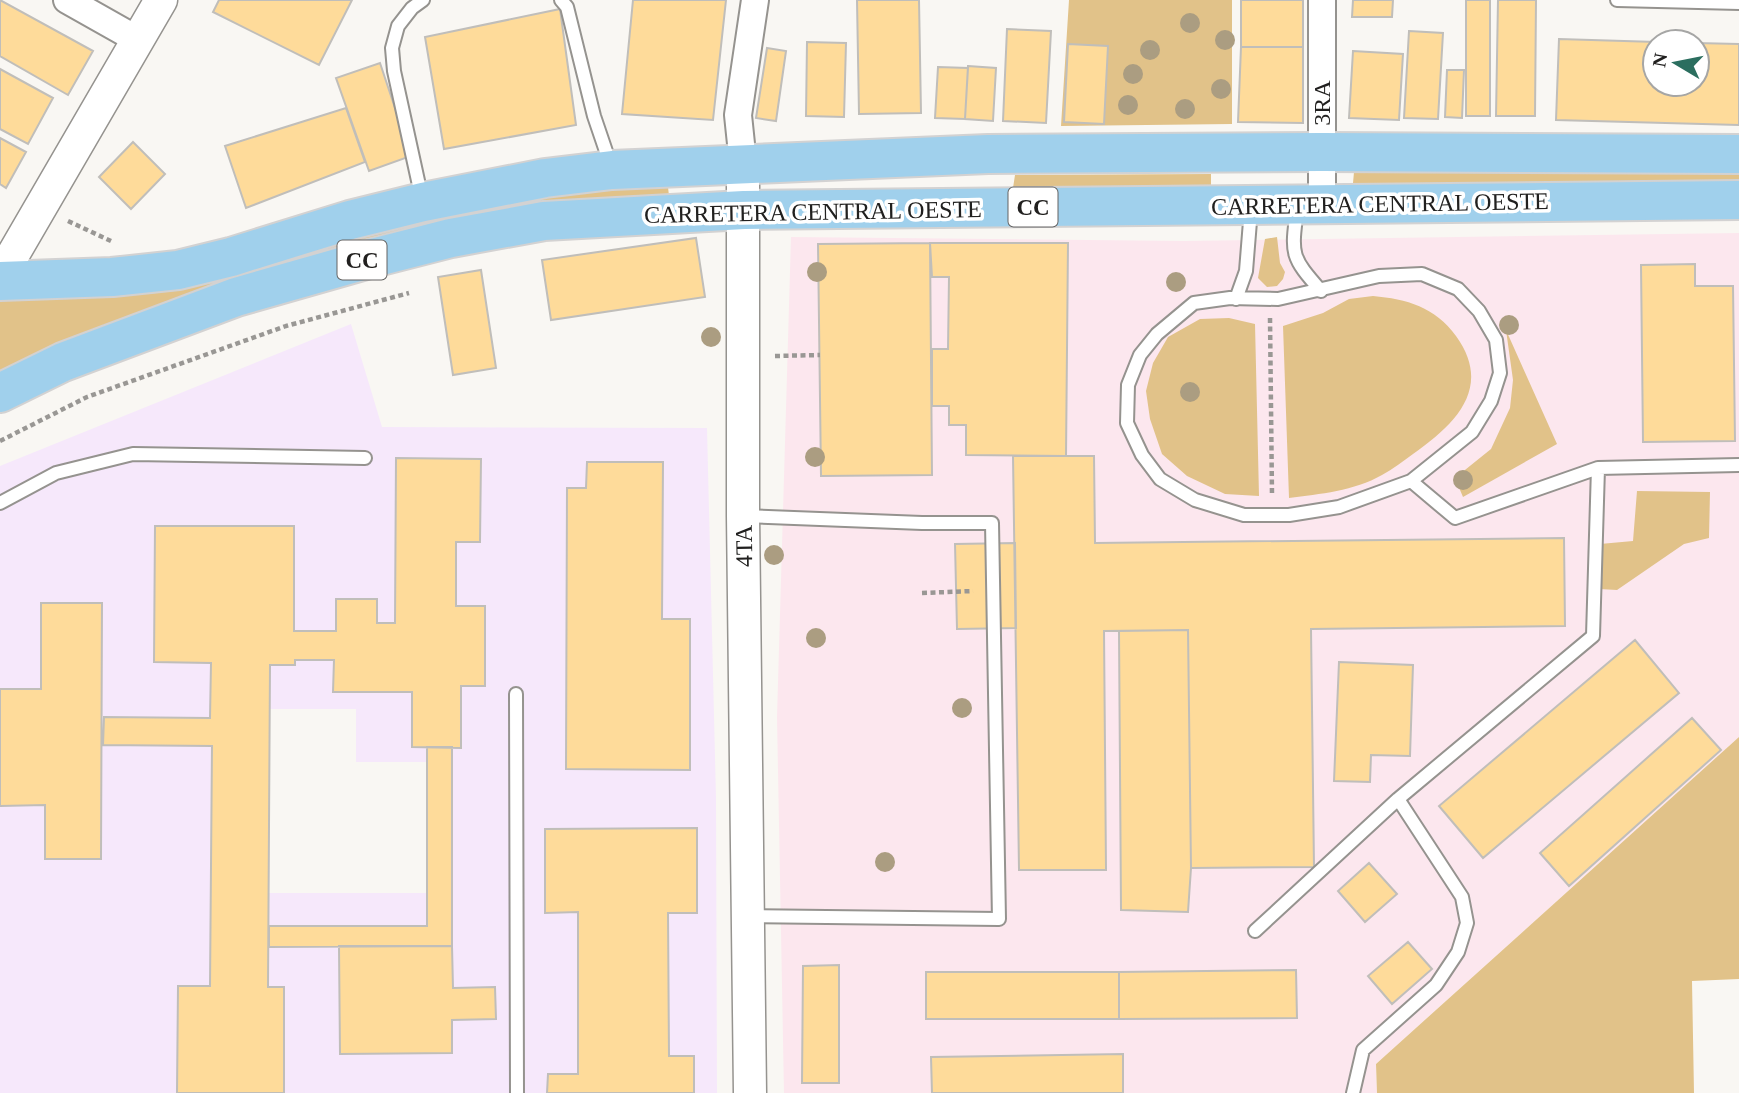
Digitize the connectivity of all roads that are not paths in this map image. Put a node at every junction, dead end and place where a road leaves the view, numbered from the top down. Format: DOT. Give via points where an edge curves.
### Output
graph roads {
  1 [pos="67,0"];
  2 [pos="161,0"];
  3 [pos="423,0"];
  4 [pos="561,0"];
  5 [pos="755,0"];
  6 [pos="1322,0"];
  7 [pos="1616,0"];
  8 [pos="1739,3"];
  9 [pos="138,40"];
  10 [pos="1322,152"];
  11 [pos="1739,154"];
  12 [pos="743,163"];
  13 [pos="612,170"];
  14 [pos="1739,200"];
  15 [pos="423,202"];
  16 [pos="1252,205"];
  17 [pos="1310,205"];
  18 [pos="744,210"];
  19 [pos="0,279"];
  20 [pos="1321,290"];
  21 [pos="1236,299"];
  22 [pos="0,393"];
  23 [pos="365,457"];
  24 [pos="1739,465"];
  25 [pos="1598,468"];
  26 [pos="1411,481"];
  27 [pos="0,503"];
  28 [pos="743,516"];
  29 [pos="516,694"];
  30 [pos="1398,799"];
  31 [pos="748,916"];
  32 [pos="1255,931"];
  33 [pos="517,1093"];
  34 [pos="750,1093"];
  35 [pos="1353,1093"];
  1 -- 9 [label="street"];
  2 -- 9 [label="street"];
  3 -- 15 [label="lane" via="398,26 392,48"];
  4 -- 13 [label="lane"];
  5 -- 12 [label="street, 4TA" via="738,115"];
  6 -- 10 [label="street, 3RA"];
  7 -- 8 [label="lane"];
  9 -- 19 [label="street"];
  10 -- 11 [label="main road, CARRETERA CENTRAL OESTE / CC"];
  10 -- 12 [label="main road, CARRETERA CENTRAL OESTE / CC" via="988,154"];
  10 -- 17 [label="street, 3RA"];
  12 -- 13 [label="main road, CARRETERA CENTRAL OESTE / CC"];
  12 -- 18 [label="street, 4TA"];
  13 -- 15 [label="main road, CARRETERA CENTRAL OESTE / CC"];
  14 -- 17 [label="main road, CARRETERA CENTRAL OESTE / CC"];
  15 -- 19 [label="main road, CARRETERA CENTRAL OESTE / CC" via="177,270 112,277"];
  16 -- 17 [label="main road, CARRETERA CENTRAL OESTE / CC"];
  16 -- 18 [label="main road, CARRETERA CENTRAL OESTE / CC"];
  16 -- 21 [label="lane" via="1246,271"];
  17 -- 20 [label="lane" via="1293,240 1297,264"];
  18 -- 22 [label="main road, CARRETERA CENTRAL OESTE / CC" via="544,220 428,244 236,297 63,362"];
  18 -- 28 [label="street, 4TA"];
  20 -- 21 [label="lane" via="1270,299"];
  20 -- 26 [label="lane" via="1379,276 1422,274 1458,289 1496,340 1500,373 1491,401 1472,432"];
  21 -- 26 [label="lane" via="1194,303 1140,355 1128,385 1127,424 1142,456 1160,479 1195,500 1244,515 1289,515 1339,507"];
  23 -- 27 [label="lane" via="133,454 56,473"];
  24 -- 25 [label="lane"];
  25 -- 26 [label="lane" via="1455,518"];
  25 -- 30 [label="lane" via="1593,636"];
  28 -- 31 [label="street, 4TA"];
  28 -- 31 [label="lane" via="992,523 999,919"];
  29 -- 33 [label="lane"];
  30 -- 32 [label="lane"];
  30 -- 35 [label="lane" via="1462,897 1467,923 1458,952 1436,985 1363,1050"];
  31 -- 34 [label="street, 4TA"];
}
